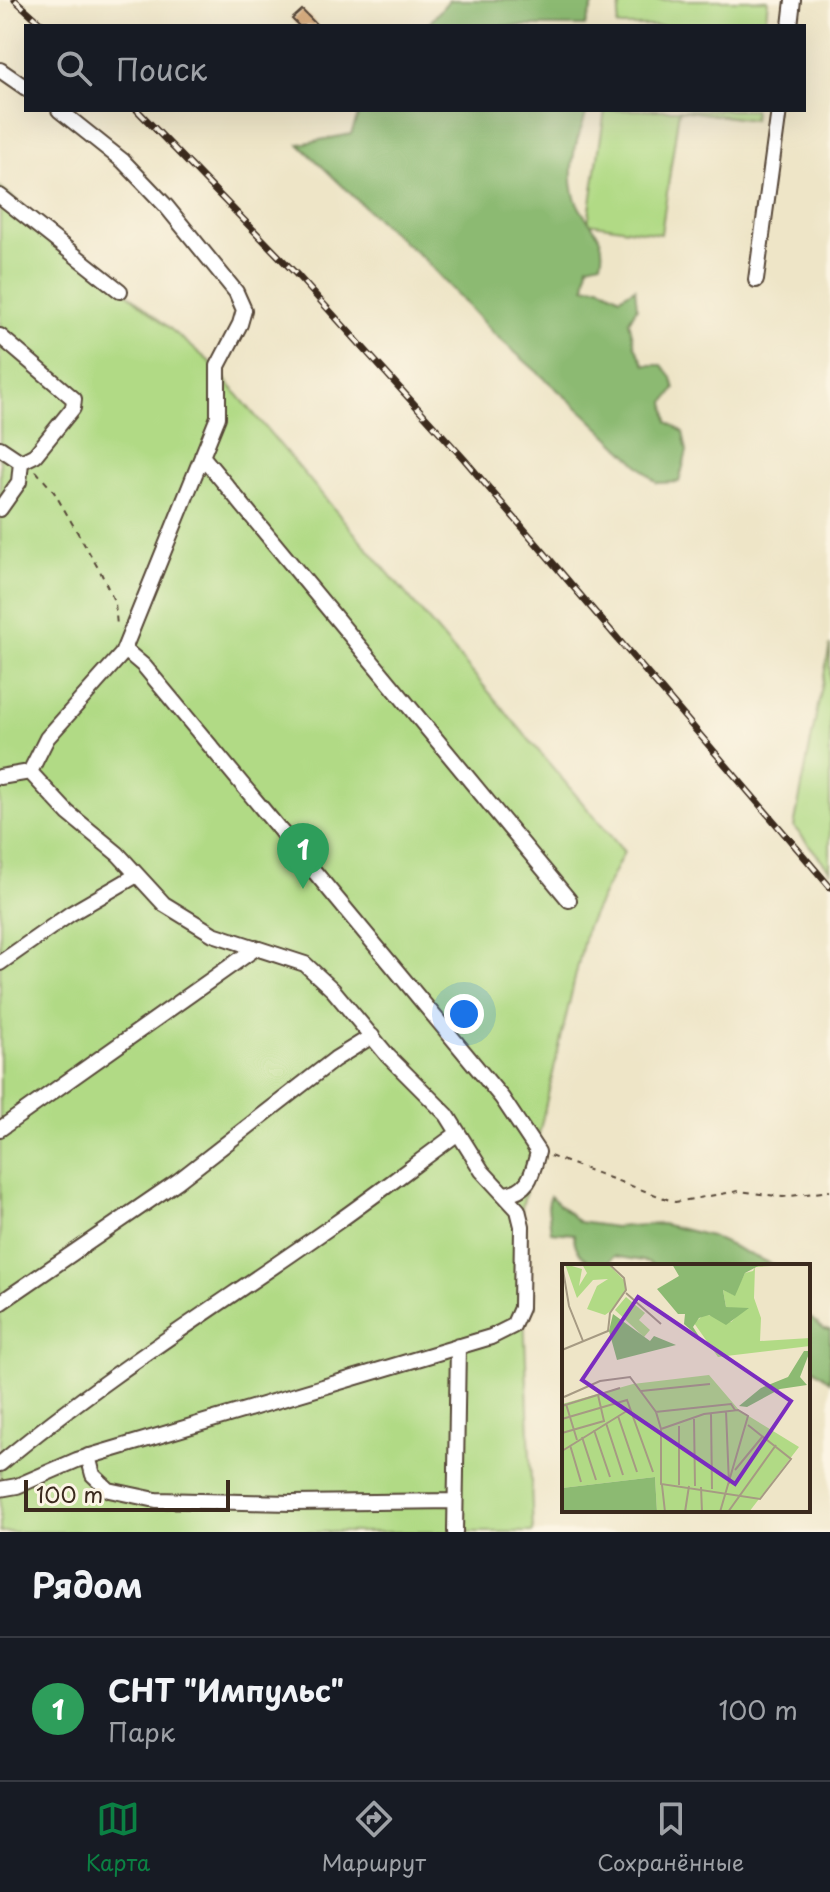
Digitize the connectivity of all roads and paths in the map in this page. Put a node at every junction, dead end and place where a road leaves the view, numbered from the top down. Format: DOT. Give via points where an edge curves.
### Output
graph roads {
  1 [pos="793,0"];
  2 [pos="790,24"];
  3 [pos="0,70"];
  4 [pos="24,87"];
  5 [pos="62,112"];
  6 [pos="779,112"];
  7 [pos="0,196"];
  8 [pos="756,280"];
  9 [pos="120,291"];
  10 [pos="0,336"];
  11 [pos="0,448"];
  12 [pos="202,456"];
  13 [pos="21,462"];
  14 [pos="0,509"];
  15 [pos="124,649"];
  16 [pos="30,772"];
  17 [pos="0,777"];
  18 [pos="137,875"];
  19 [pos="569,900"];
  20 [pos="256,948"];
  21 [pos="0,963"];
  22 [pos="372,1036"];
  23 [pos="0,1129"];
  24 [pos="458,1133"];
  25 [pos="538,1152"];
  26 [pos="830,1191"];
  27 [pos="504,1194"];
  28 [pos="0,1303"];
  29 [pos="458,1346"];
  30 [pos="88,1456"];
  31 [pos="0,1464"];
  32 [pos="0,1489"];
  33 [pos="455,1501"];
  34 [pos="455,1532"];
  1 -- 2 [label="lane"];
  3 -- 4 [label="lane"];
  5 -- 12 [label="lane" via="123,161 166,206 236,292 244,310 218,366 218,417"];
  6 -- 8 [label="lane"];
  7 -- 9 [label="lane"];
  10 -- 13 [label="lane" via="74,399 73,408 35,455"];
  11 -- 13 [label="lane"];
  12 -- 15 [label="lane"];
  12 -- 19 [label="lane"];
  13 -- 14 [label="lane" via="19,482"];
  13 -- 15 [label="path" via="39,472 54,492 101,573 115,603"];
  15 -- 16 [label="lane" via="47,738"];
  15 -- 25 [label="lane" via="154,678 492,1086"];
  16 -- 17 [label="lane"];
  16 -- 18 [label="lane"];
  18 -- 20 [label="lane" via="164,904 201,927"];
  18 -- 21 [label="lane"];
  20 -- 22 [label="lane" via="305,964"];
  20 -- 23 [label="lane"];
  22 -- 24 [label="lane"];
  22 -- 28 [label="lane" via="178,1181"];
  24 -- 27 [label="lane"];
  24 -- 31 [label="lane" via="337,1223 191,1320"];
  25 -- 26 [label="path" via="675,1202 739,1191 783,1197"];
  25 -- 27 [label="lane" via="530,1181 522,1190"];
  27 -- 29 [label="lane" via="518,1210 522,1226 521,1308 513,1326"];
  29 -- 30 [label="lane"];
  29 -- 33 [label="lane"];
  30 -- 32 [label="lane"];
  30 -- 33 [label="lane" via="93,1475 109,1490 156,1500"];
  33 -- 34 [label="lane"];
}
